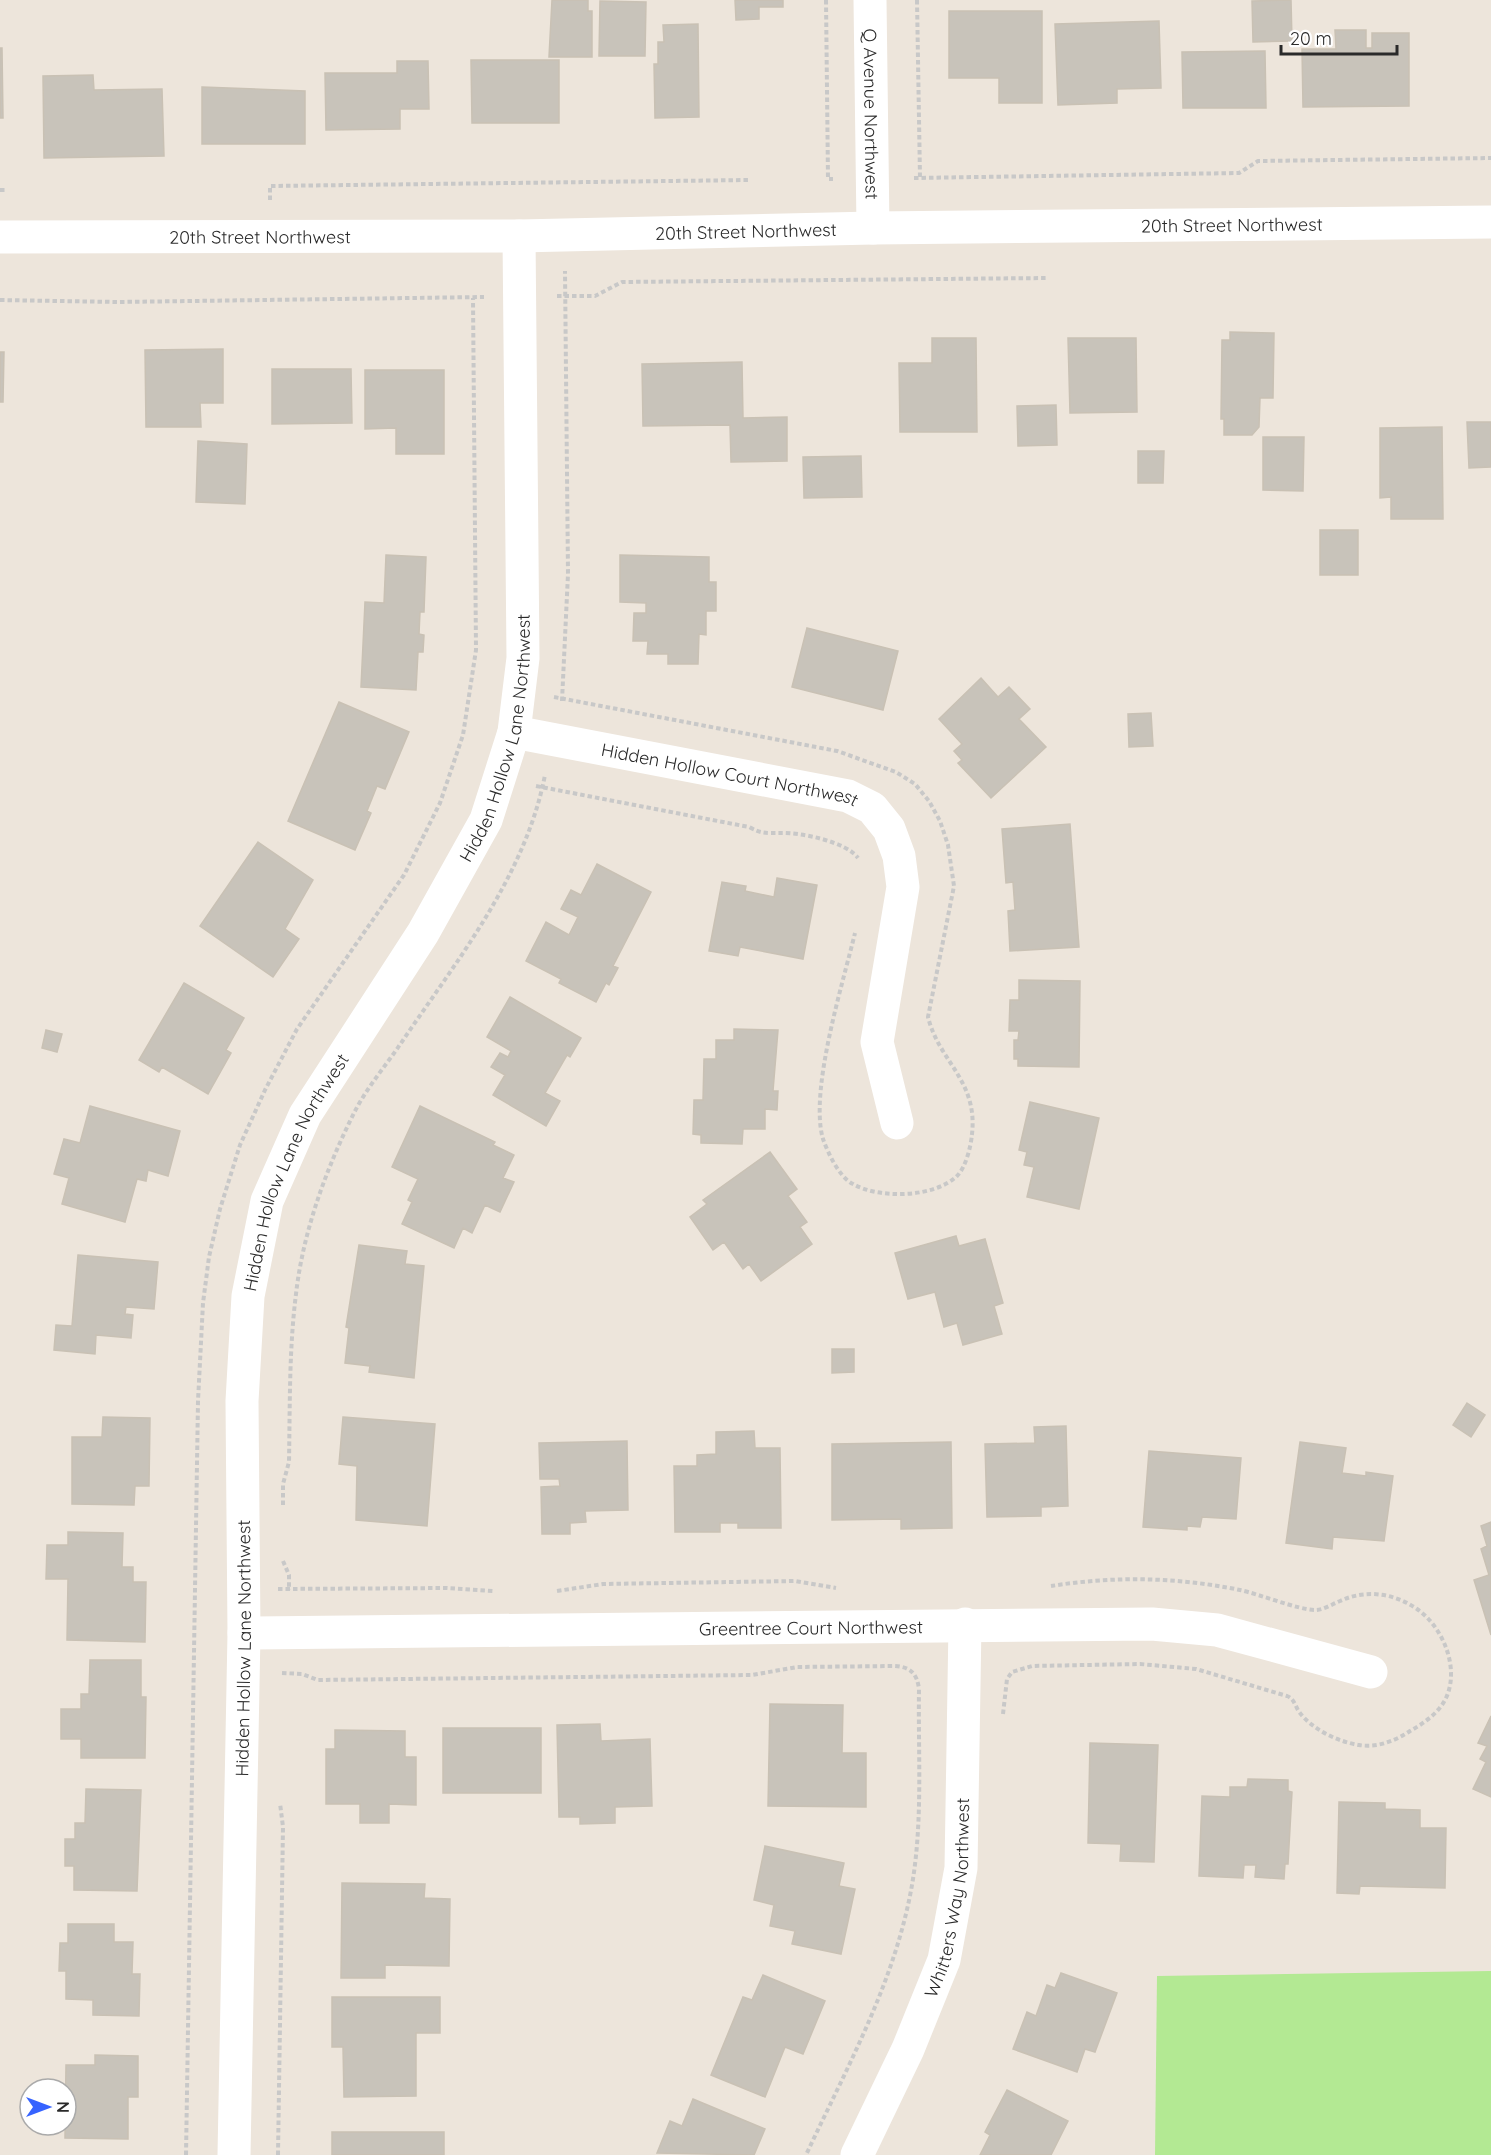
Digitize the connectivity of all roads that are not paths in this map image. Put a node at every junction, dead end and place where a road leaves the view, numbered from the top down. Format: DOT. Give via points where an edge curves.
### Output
graph roads {
  1 [pos="870,0"];
  2 [pos="1491,222"];
  3 [pos="873,228"];
  4 [pos="519,236"];
  5 [pos="0,237"];
  6 [pos="514,732"];
  7 [pos="897,1123"];
  8 [pos="965,1624"];
  9 [pos="244,1633"];
  10 [pos="1371,1672"];
  11 [pos="234,2155"];
  12 [pos="856,2155"];
  1 -- 3 [label="street, Q Avenue Northwest"];
  2 -- 3 [label="street, 20th Street Northwest"];
  3 -- 4 [label="street, 20th Street Northwest"];
  4 -- 5 [label="street, 20th Street Northwest"];
  4 -- 6 [label="street, Hidden Hollow Lane Northwest" via="523,658"];
  6 -- 7 [label="street, Hidden Hollow Court Northwest" via="848,796 872,808 889,829 899,856 903,887 877,1042"];
  6 -- 9 [label="street, Hidden Hollow Lane Northwest" via="486,820 423,933 305,1115 267,1201 248,1296 243,1389"];
  8 -- 9 [label="street, Greentree Court Northwest"];
  8 -- 10 [label="street, Greentree Court Northwest" via="1152,1623 1217,1630"];
  8 -- 12 [label="street, Whitters Way Northwest" via="961,1868 944,1960 908,2049"];
  9 -- 11 [label="street, Hidden Hollow Lane Northwest"];
}
